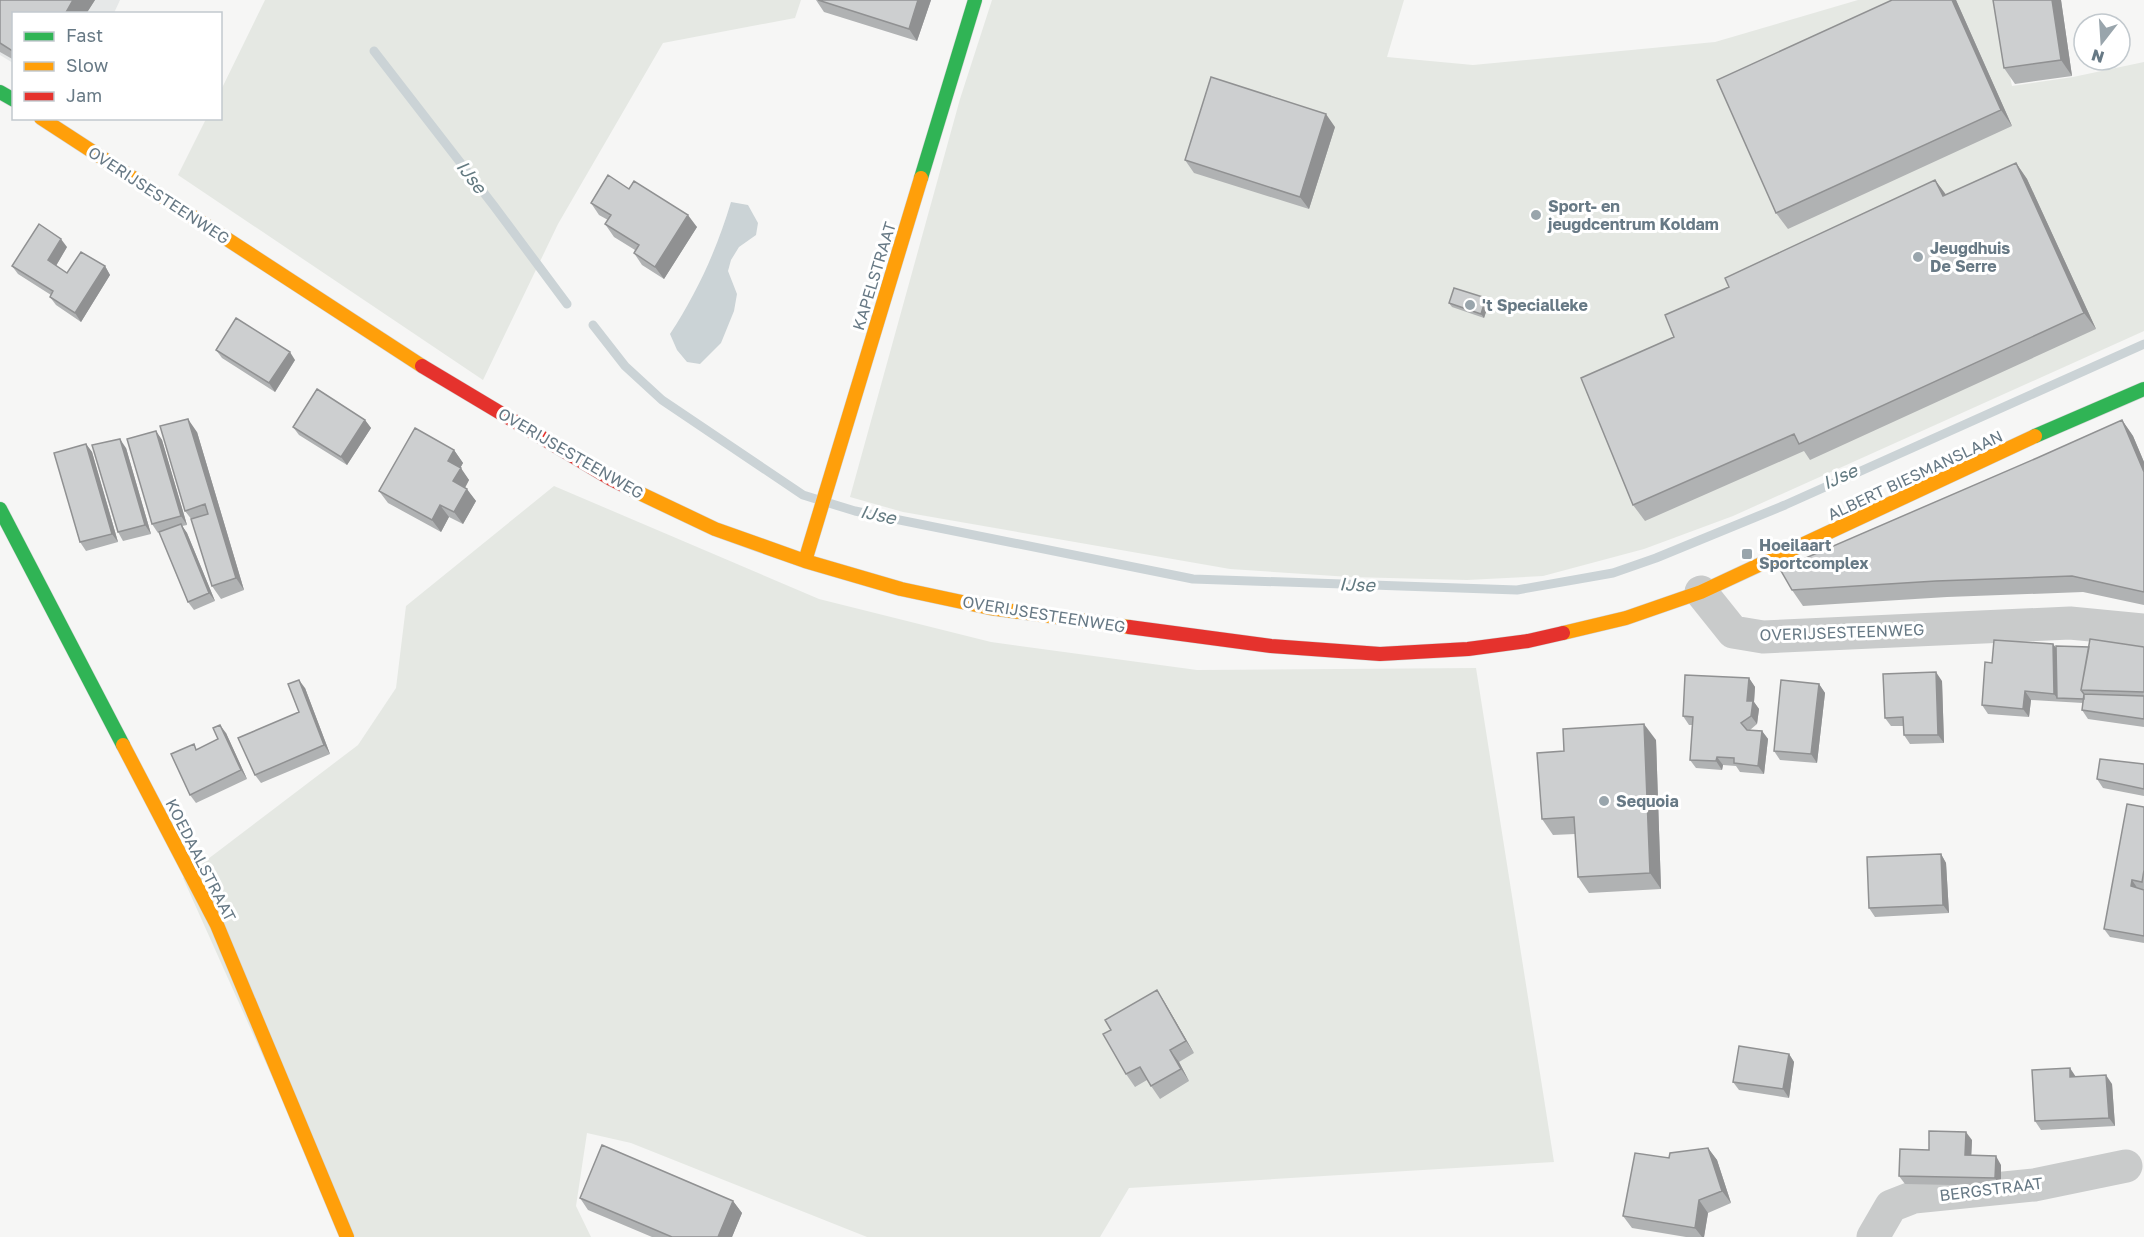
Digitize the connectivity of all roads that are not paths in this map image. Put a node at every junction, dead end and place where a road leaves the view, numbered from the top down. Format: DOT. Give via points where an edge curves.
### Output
graph roads {
  1 [pos="975,0"];
  2 [pos="44,120"];
  3 [pos="2144,388"];
  4 [pos="0,509"];
  5 [pos="805,561"];
  6 [pos="1701,592"];
  7 [pos="2144,630"];
  8 [pos="2126,1166"];
  9 [pos="347,1237"];
  10 [pos="1873,1237"];
  1 -- 5 [label="main road, KAPELSTRAAT"];
  2 -- 5 [label="main road, OVERIJSESTEENWEG" via="425,368 611,479 715,529"];
  3 -- 6 [label="main road, ALBERT BIESMANSLAAN"];
  4 -- 9 [label="main road, KOEDAALSTRAAT" via="217,925"];
  5 -- 6 [label="main road, OVERIJSESTEENWEG" via="901,589 990,608 1271,646 1380,654 1528,641 1626,618"];
  6 -- 7 [label="street, OVERIJSESTEENWEG" via="1733,632 1763,638 2070,623"];
  8 -- 10 [label="street, BERGSTRAAT" via="2034,1185 1914,1197 1891,1206"];
}
